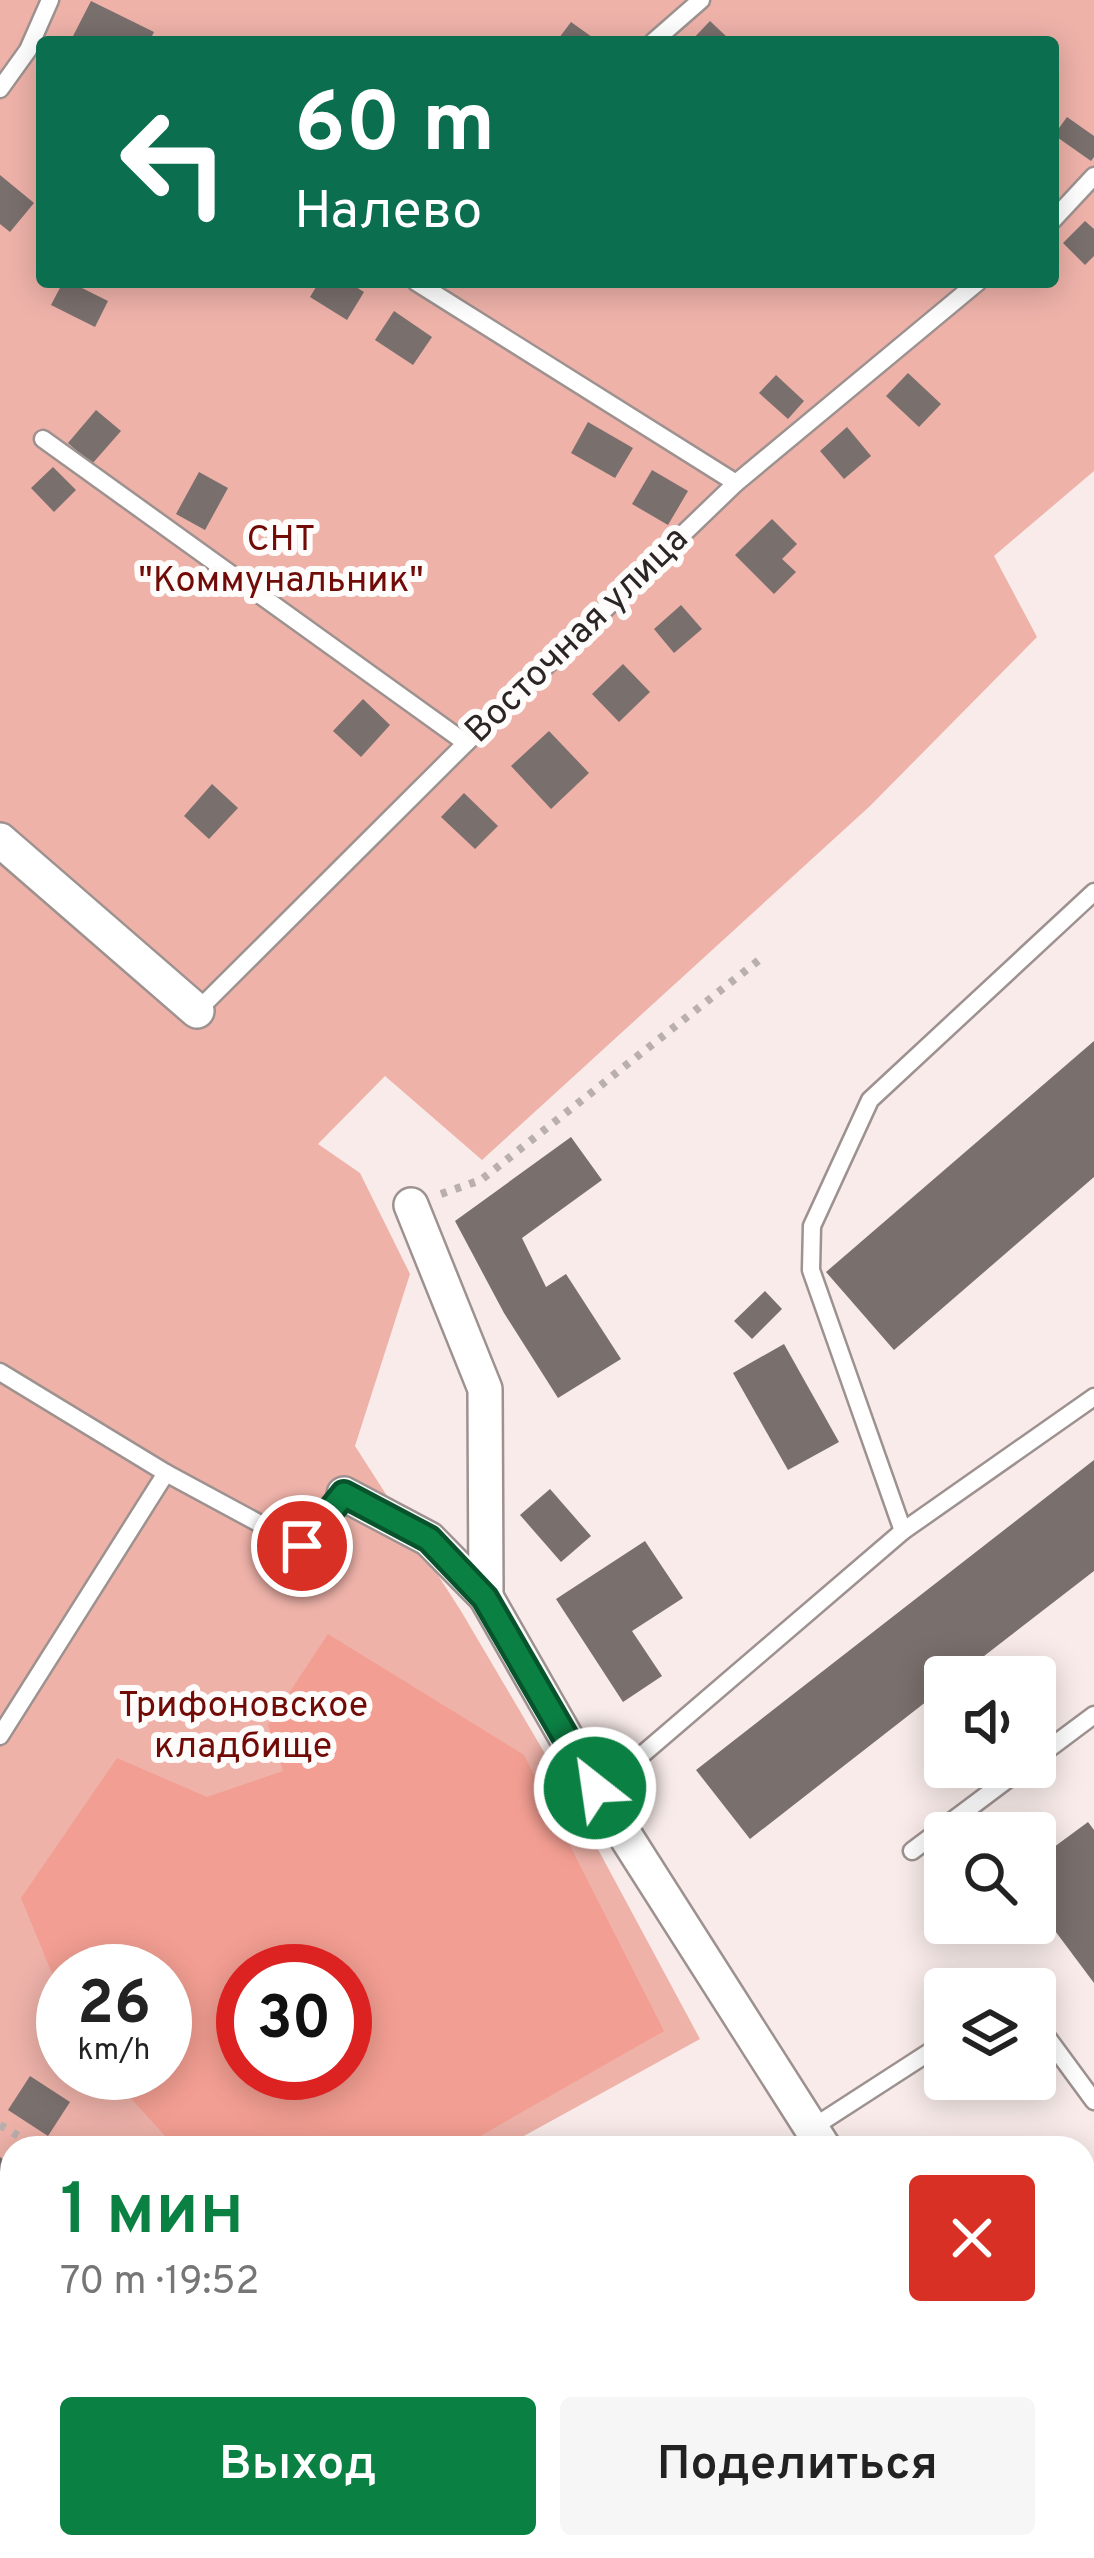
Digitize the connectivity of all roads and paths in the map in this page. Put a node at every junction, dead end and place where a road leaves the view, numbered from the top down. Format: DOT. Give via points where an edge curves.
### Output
graph roads {
  1 [pos="50,0"];
  2 [pos="701,0"];
  3 [pos="40,36"];
  4 [pos="660,36"];
  5 [pos="35,54"];
  6 [pos="0,89"];
  7 [pos="1094,176"];
  8 [pos="1059,214"];
  9 [pos="426,288"];
  10 [pos="971,288"];
  11 [pos="43,439"];
  12 [pos="736,482"];
  13 [pos="466,743"];
  14 [pos="0,840"];
  15 [pos="1094,892"];
  16 [pos="759,960"];
  17 [pos="197,1011"];
  18 [pos="411,1204"];
  19 [pos="0,1372"];
  20 [pos="1094,1397"];
  21 [pos="166,1473"];
  22 [pos="344,1494"];
  23 [pos="903,1531"];
  24 [pos="485,1598"];
  25 [pos="1094,1715"];
  26 [pos="0,1736"];
  27 [pos="1056,1743"];
  28 [pos="595,1788"];
  29 [pos="996,1788"];
  30 [pos="912,1851"];
  31 [pos="1056,2049"];
  32 [pos="924,2058"];
  33 [pos="1094,2101"];
  34 [pos="817,2136"];
  35 [pos="821,2136"];
  1 -- 3 [label="lane"];
  2 -- 4 [label="lane"];
  5 -- 6 [label="lane"];
  7 -- 8 [label="lane"];
  9 -- 12 [label="lane"];
  10 -- 12 [label="lane, Восточная улица"];
  11 -- 13 [label="lane"];
  12 -- 13 [label="lane, Восточная улица"];
  13 -- 17 [label="lane, Восточная улица"];
  14 -- 17 [label="street"];
  15 -- 23 [label="lane" via="870,1100 812,1226 811,1270"];
  16 -- 18 [label="path" via="482,1180"];
  18 -- 24 [label="street" via="485,1389"];
  19 -- 21 [label="lane"];
  20 -- 23 [label="lane"];
  21 -- 22 [label="lane" via="302,1546"];
  21 -- 26 [label="lane"];
  22 -- 24 [label="street" via="429,1539"];
  23 -- 28 [label="lane"];
  24 -- 28 [label="street"];
  25 -- 27 [label="lane"];
  28 -- 34 [label="street"];
  29 -- 30 [label="lane"];
  31 -- 33 [label="lane"];
  32 -- 35 [label="lane"];
}
